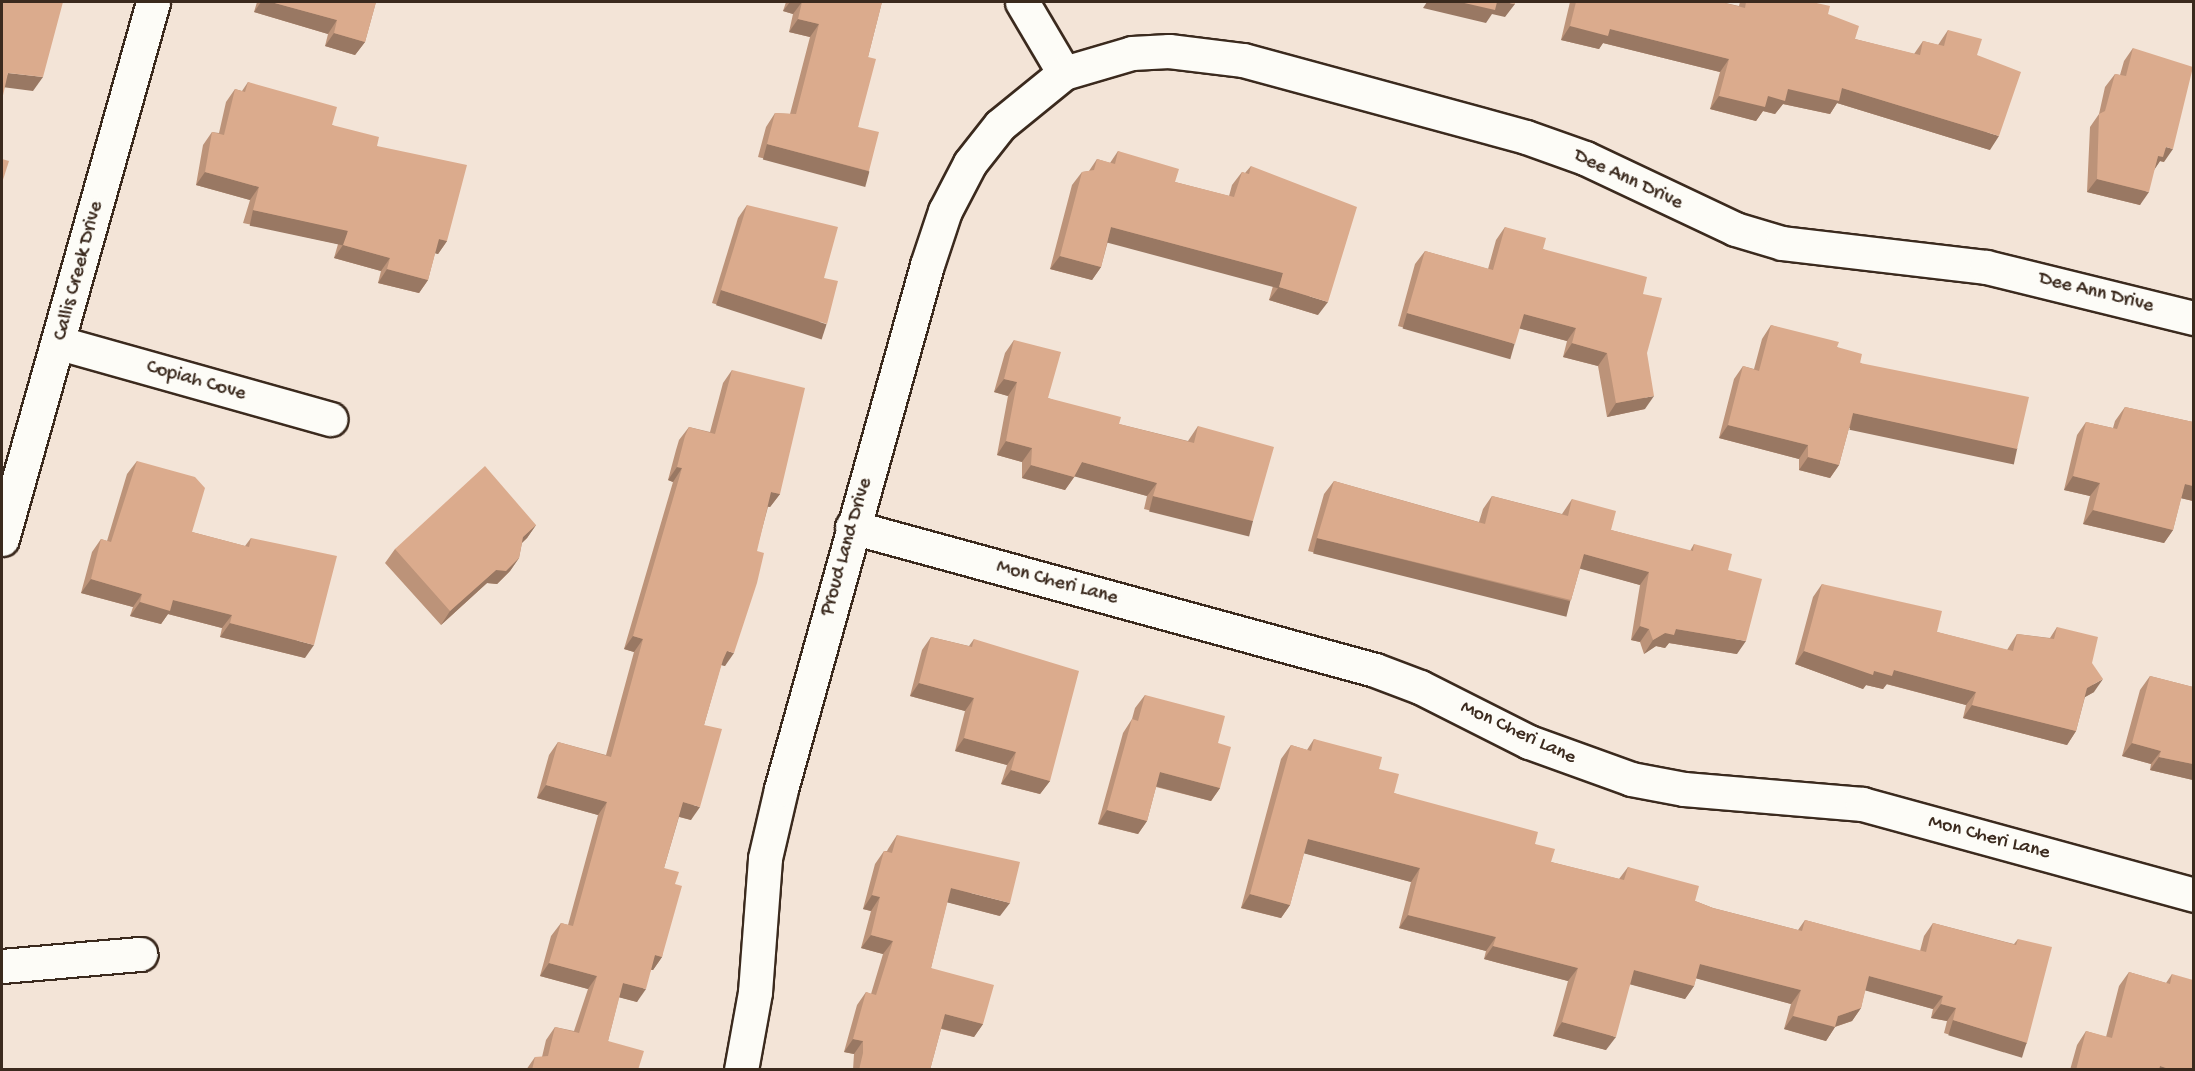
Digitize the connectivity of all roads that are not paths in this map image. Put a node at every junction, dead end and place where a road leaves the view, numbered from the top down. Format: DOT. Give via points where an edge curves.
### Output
graph roads {
  1 [pos="153,2"];
  2 [pos="1022,2"];
  3 [pos="1064,73"];
  4 [pos="2193,318"];
  5 [pos="60,343"];
  6 [pos="331,419"];
  7 [pos="852,527"];
  8 [pos="2,539"];
  9 [pos="2193,895"];
  10 [pos="140,954"];
  11 [pos="2,966"];
  12 [pos="741,1070"];
  1 -- 5 [label="street, Callis Creek Drive"];
  2 -- 3 [label="street"];
  3 -- 4 [label="street, Dee Ann Drive" via="1132,53 1169,51 1244,60 1536,141 1585,158 1695,212 1782,243 1986,267"];
  3 -- 7 [label="street, Proud Land Drive" via="1000,125 970,163 945,211"];
  5 -- 6 [label="street, Copiah Cove"];
  5 -- 8 [label="street, Callis Creek Drive"];
  7 -- 9 [label="street, Mon Cheri Lane" via="1375,670 1420,687 1538,746 1631,779 1684,789 1862,804"];
  7 -- 12 [label="street, Proud Land Drive" via="765,858 754,992"];
  10 -- 11 [label="street"];
}
